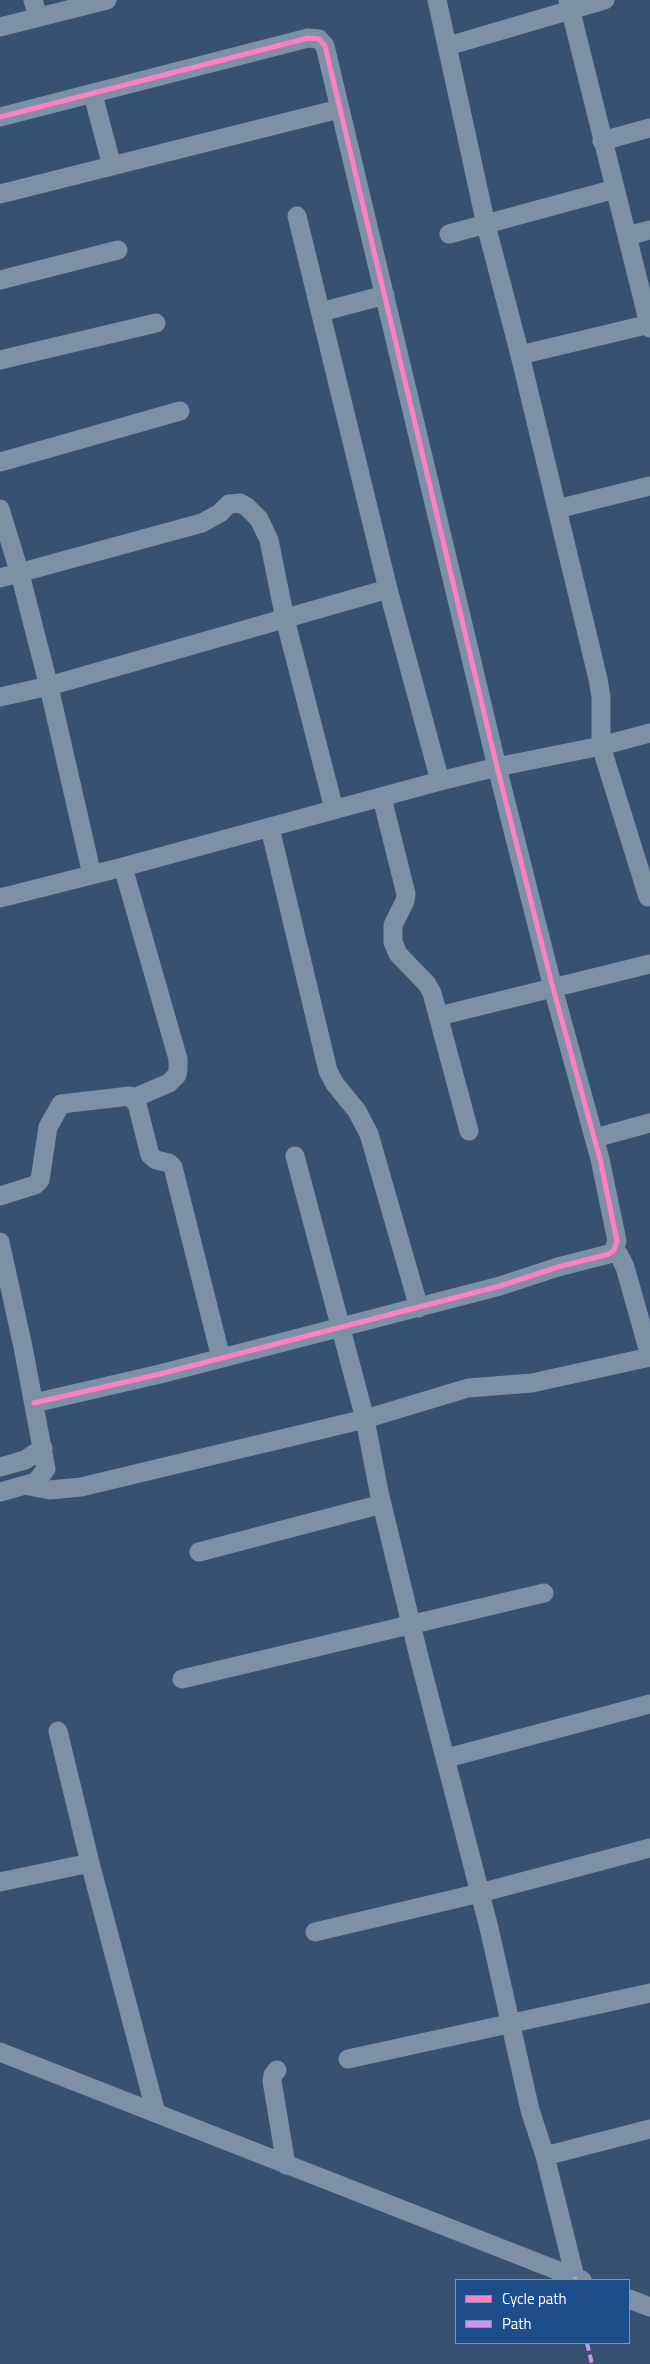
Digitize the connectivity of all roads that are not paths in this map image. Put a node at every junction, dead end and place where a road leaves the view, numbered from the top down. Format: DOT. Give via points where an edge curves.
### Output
graph roads {
  1 [pos="107,0"];
  2 [pos="437,0"];
  3 [pos="605,0"];
  4 [pos="82,3"];
  5 [pos="569,4"];
  6 [pos="36,9"];
  7 [pos="0,27"];
  8 [pos="448,46"];
  9 [pos="93,95"];
  10 [pos="340,109"];
  11 [pos="0,117"];
  12 [pos="650,128"];
  13 [pos="602,141"];
  14 [pos="112,166"];
  15 [pos="615,189"];
  16 [pos="0,194"];
  17 [pos="297,216"];
  18 [pos="486,225"];
  19 [pos="650,230"];
  20 [pos="449,234"];
  21 [pos="628,236"];
  22 [pos="118,250"];
  23 [pos="0,280"];
  24 [pos="384,295"];
  25 [pos="321,312"];
  26 [pos="156,323"];
  27 [pos="650,325"];
  28 [pos="520,355"];
  29 [pos="0,360"];
  30 [pos="180,411"];
  31 [pos="0,462"];
  32 [pos="650,486"];
  33 [pos="0,508"];
  34 [pos="557,509"];
  35 [pos="20,574"];
  36 [pos="0,578"];
  37 [pos="388,589"];
  38 [pos="285,619"];
  39 [pos="49,686"];
  40 [pos="0,697"];
  41 [pos="650,733"];
  42 [pos="601,746"];
  43 [pos="497,767"];
  44 [pos="440,781"];
  45 [pos="382,798"];
  46 [pos="334,809"];
  47 [pos="270,828"];
  48 [pos="123,867"];
  49 [pos="92,875"];
  50 [pos="0,898"];
  51 [pos="648,898"];
  52 [pos="650,964"];
  53 [pos="553,988"];
  54 [pos="439,1016"];
  55 [pos="134,1098"];
  56 [pos="650,1124"];
  57 [pos="469,1130"];
  58 [pos="594,1138"];
  59 [pos="295,1156"];
  60 [pos="0,1196"];
  61 [pos="0,1242"];
  62 [pos="614,1250"];
  63 [pos="419,1308"];
  64 [pos="340,1328"];
  65 [pos="650,1357"];
  66 [pos="221,1358"];
  67 [pos="34,1403"];
  68 [pos="365,1419"];
  69 [pos="43,1448"];
  70 [pos="0,1467"];
  71 [pos="29,1486"];
  72 [pos="0,1492"];
  73 [pos="382,1504"];
  74 [pos="199,1552"];
  75 [pos="544,1593"];
  76 [pos="412,1625"];
  77 [pos="182,1679"];
  78 [pos="650,1704"];
  79 [pos="58,1731"];
  80 [pos="447,1758"];
  81 [pos="650,1848"];
  82 [pos="90,1863"];
  83 [pos="0,1882"];
  84 [pos="480,1893"];
  85 [pos="315,1932"];
  86 [pos="650,1993"];
  87 [pos="512,2024"];
  88 [pos="0,2052"];
  89 [pos="348,2059"];
  90 [pos="277,2070"];
  91 [pos="156,2114"];
  92 [pos="650,2129"];
  93 [pos="545,2156"];
  94 [pos="286,2165"];
  95 [pos="579,2278"];
  96 [pos="630,2299"];
  97 [pos="650,2307"];
  1 -- 4 [label="street"];
  2 -- 8 [label="street"];
  3 -- 5 [label="street"];
  4 -- 6 [label="street"];
  5 -- 8 [label="street"];
  5 -- 13 [label="street"];
  6 -- 7 [label="street"];
  8 -- 18 [label="street"];
  9 -- 10 [label="street" via="312,38 319,39 325,46"];
  9 -- 11 [label="street"];
  9 -- 14 [label="street"];
  10 -- 14 [label="street"];
  10 -- 24 [label="street"];
  12 -- 13 [label="street"];
  13 -- 15 [label="street"];
  14 -- 16 [label="street"];
  15 -- 18 [label="street"];
  15 -- 21 [label="street"];
  17 -- 25 [label="street"];
  18 -- 20 [label="street"];
  18 -- 28 [label="street"];
  19 -- 21 [label="street"];
  21 -- 27 [label="street"];
  22 -- 23 [label="street"];
  24 -- 25 [label="street"];
  24 -- 43 [label="street"];
  25 -- 37 [label="street"];
  26 -- 29 [label="street"];
  27 -- 28 [label="street"];
  28 -- 34 [label="street"];
  30 -- 31 [label="street"];
  32 -- 34 [label="street"];
  33 -- 35 [label="street"];
  34 -- 42 [label="street" via="598,679"];
  35 -- 36 [label="street"];
  35 -- 38 [label="street" via="188,528 214,517 229,504 240,503 259,519 269,540"];
  35 -- 39 [label="street"];
  37 -- 38 [label="street"];
  37 -- 44 [label="street"];
  38 -- 39 [label="street"];
  38 -- 46 [label="street"];
  39 -- 40 [label="street"];
  39 -- 49 [label="street"];
  41 -- 42 [label="street"];
  42 -- 43 [label="street"];
  42 -- 51 [label="street"];
  43 -- 44 [label="street"];
  43 -- 53 [label="street"];
  44 -- 45 [label="street"];
  45 -- 46 [label="street"];
  45 -- 54 [label="street" via="406,894 393,925 394,942 398,954 427,984"];
  46 -- 47 [label="street"];
  47 -- 48 [label="street"];
  47 -- 63 [label="street" via="328,1070 369,1134"];
  48 -- 49 [label="street"];
  48 -- 55 [label="street" via="178,1059 177,1075 169,1083"];
  49 -- 50 [label="street"];
  52 -- 53 [label="street"];
  53 -- 54 [label="street"];
  53 -- 58 [label="street"];
  54 -- 57 [label="street"];
  55 -- 60 [label="street" via="126,1095 61,1104 48,1126 40,1180"];
  55 -- 66 [label="street" via="150,1155 173,1167"];
  56 -- 58 [label="street"];
  58 -- 62 [label="street" via="616,1233"];
  59 -- 64 [label="street"];
  61 -- 67 [label="street"];
  62 -- 63 [label="street"];
  62 -- 65 [label="street" via="625,1267"];
  63 -- 64 [label="street"];
  64 -- 66 [label="street"];
  64 -- 68 [label="street"];
  65 -- 68 [label="street" via="532,1383 468,1388"];
  66 -- 67 [label="street"];
  67 -- 69 [label="street"];
  68 -- 71 [label="street" via="81,1488 50,1490"];
  68 -- 73 [label="street"];
  69 -- 70 [label="street" via="25,1460"];
  69 -- 71 [label="street" via="46,1469"];
  71 -- 72 [label="street"];
  73 -- 74 [label="street"];
  73 -- 76 [label="street"];
  75 -- 76 [label="street"];
  76 -- 77 [label="street"];
  76 -- 80 [label="street"];
  78 -- 80 [label="street"];
  79 -- 82 [label="street"];
  80 -- 84 [label="street"];
  81 -- 84 [label="street"];
  82 -- 83 [label="street"];
  82 -- 91 [label="street"];
  84 -- 85 [label="street"];
  84 -- 87 [label="street"];
  86 -- 87 [label="street"];
  87 -- 89 [label="street"];
  87 -- 93 [label="street" via="530,2110"];
  88 -- 91 [label="street"];
  90 -- 94 [label="street" via="272,2081"];
  91 -- 94 [label="street"];
  92 -- 93 [label="street"];
  93 -- 95 [label="street"];
  94 -- 95 [label="street"];
  96 -- 97 [label="street"];
}
